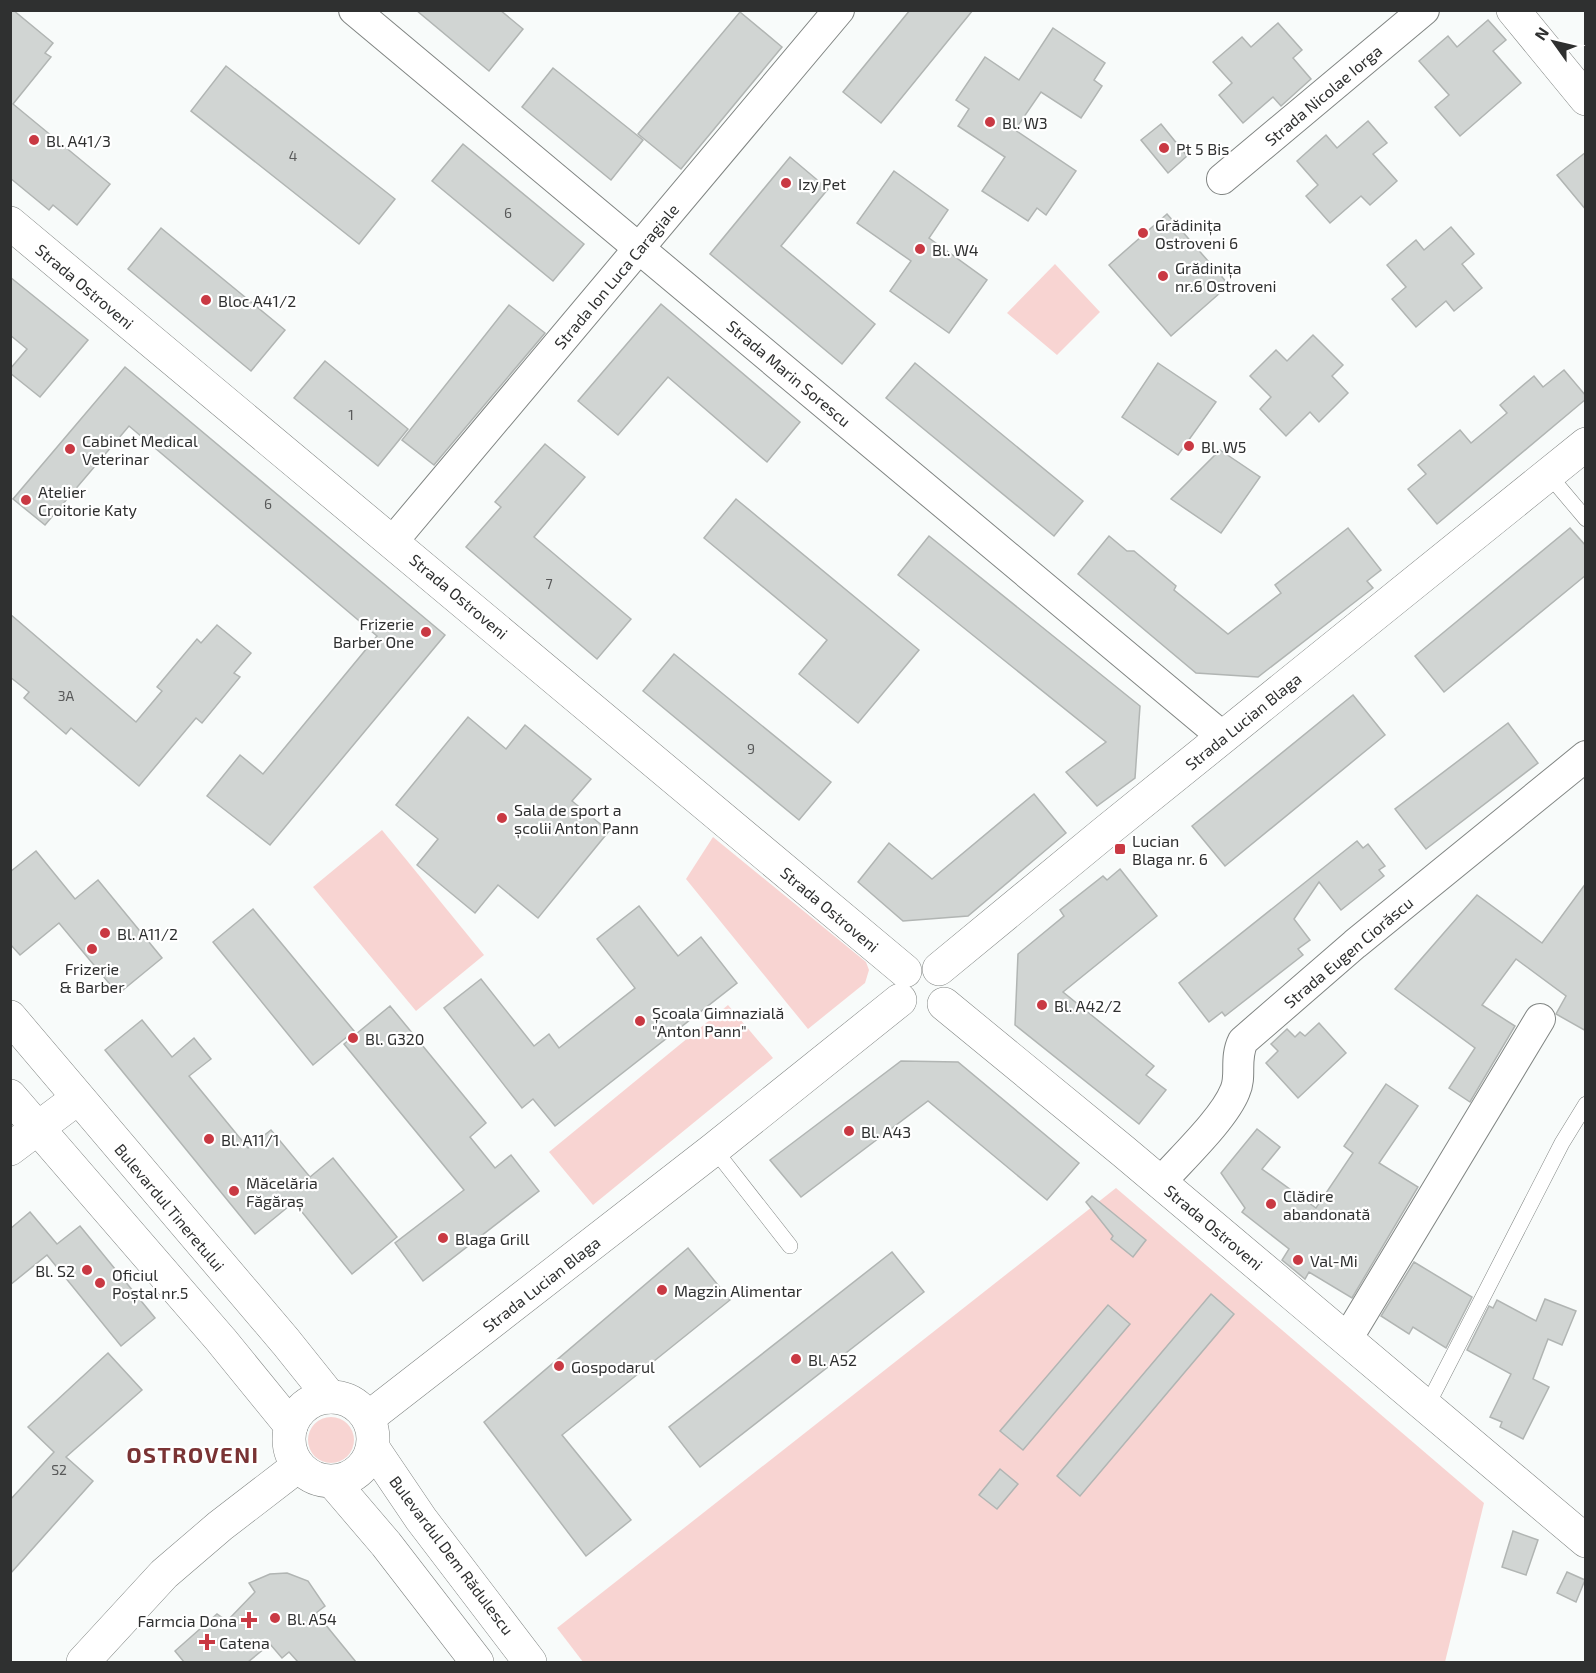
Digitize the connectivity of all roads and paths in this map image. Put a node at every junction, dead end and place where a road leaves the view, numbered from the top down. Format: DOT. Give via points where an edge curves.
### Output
graph roads {
  1 [pos="354,10"];
  2 [pos="839,10"];
  3 [pos="1424,10"];
  4 [pos="1513,10"];
  5 [pos="1586,99"];
  6 [pos="1222,179"];
  7 [pos="10,224"];
  8 [pos="639,248"];
  9 [pos="1586,444"];
  10 [pos="1548,474"];
  11 [pos="1586,519"];
  12 [pos="393,541"];
  13 [pos="1223,737"];
  14 [pos="1586,756"];
  15 [pos="939,969"];
  16 [pos="902,985"];
  17 [pos="944,1004"];
  18 [pos="10,1017"];
  19 [pos="1540,1019"];
  20 [pos="10,1096"];
  21 [pos="78,1098"];
  22 [pos="1586,1104"];
  23 [pos="38,1129"];
  24 [pos="10,1149"];
  25 [pos="714,1149"];
  26 [pos="1160,1183"];
  27 [pos="790,1246"];
  28 [pos="1347,1339"];
  29 [pos="330,1397"];
  30 [pos="1427,1406"];
  31 [pos="291,1426"];
  32 [pos="370,1433"];
  33 [pos="298,1466"];
  34 [pos="333,1482"];
  35 [pos="1586,1541"];
  36 [pos="83,1662"];
  37 [pos="477,1662"];
  38 [pos="530,1662"];
  1 -- 8 [label="street, Strada Marin Sorescu"];
  2 -- 8 [label="street, Strada Ion Luca Caragiale"];
  3 -- 6 [label="street, Strada Nicolae Iorga"];
  4 -- 5 [label="street"];
  7 -- 12 [label="street, Strada Ostroveni"];
  8 -- 12 [label="street, Strada Ion Luca Caragiale"];
  8 -- 13 [label="street, Strada Marin Sorescu"];
  9 -- 10 [label="street, Strada Lucian Blaga"];
  10 -- 11 [label="lane"];
  10 -- 13 [label="street, Strada Lucian Blaga"];
  12 -- 16 [label="street, Strada Ostroveni"];
  13 -- 15 [label="street, Strada Lucian Blaga"];
  14 -- 26 [label="street, Strada Eugen Ciorăscu" via="1355,944 1243,1041 1238,1051 1236,1089 1227,1108"];
  15 -- 16 [label="street" via="922,964"];
  15 -- 17 [label="street" via="949,989"];
  16 -- 17 [label="street" via="904,1006 917,1014 932,1013"];
  16 -- 25 [label="street, Strada Lucian Blaga"];
  17 -- 26 [label="street, Strada Ostroveni"];
  18 -- 21 [label="street, Bulevardul Tineretului"];
  19 -- 28 [label="street"];
  20 -- 23 [label="street"];
  21 -- 23 [label="street"];
  21 -- 29 [label="street, Bulevardul Tineretului"];
  22 -- 30 [label="lane" via="1562,1143"];
  23 -- 24 [label="street"];
  23 -- 31 [label="street"];
  25 -- 27 [label="lane"];
  25 -- 32 [label="street, Strada Lucian Blaga"];
  26 -- 28 [label="street, Strada Ostroveni"];
  28 -- 30 [label="street, Strada Ostroveni"];
  29 -- 31 [label="street" via="316,1399 304,1407"];
  29 -- 32 [label="street" via="354,1403"];
  30 -- 35 [label="street, Strada Ostroveni"];
  31 -- 33 [label="street" via="289,1444"];
  32 -- 34 [label="street" via="364,1466 357,1473"];
  32 -- 38 [label="street, Bulevardul Dem Rădulescu" via="421,1519"];
  33 -- 34 [label="street" via="313,1478"];
  33 -- 36 [label="street" via="164,1574"];
  34 -- 37 [label="street" via="387,1544"];
}
